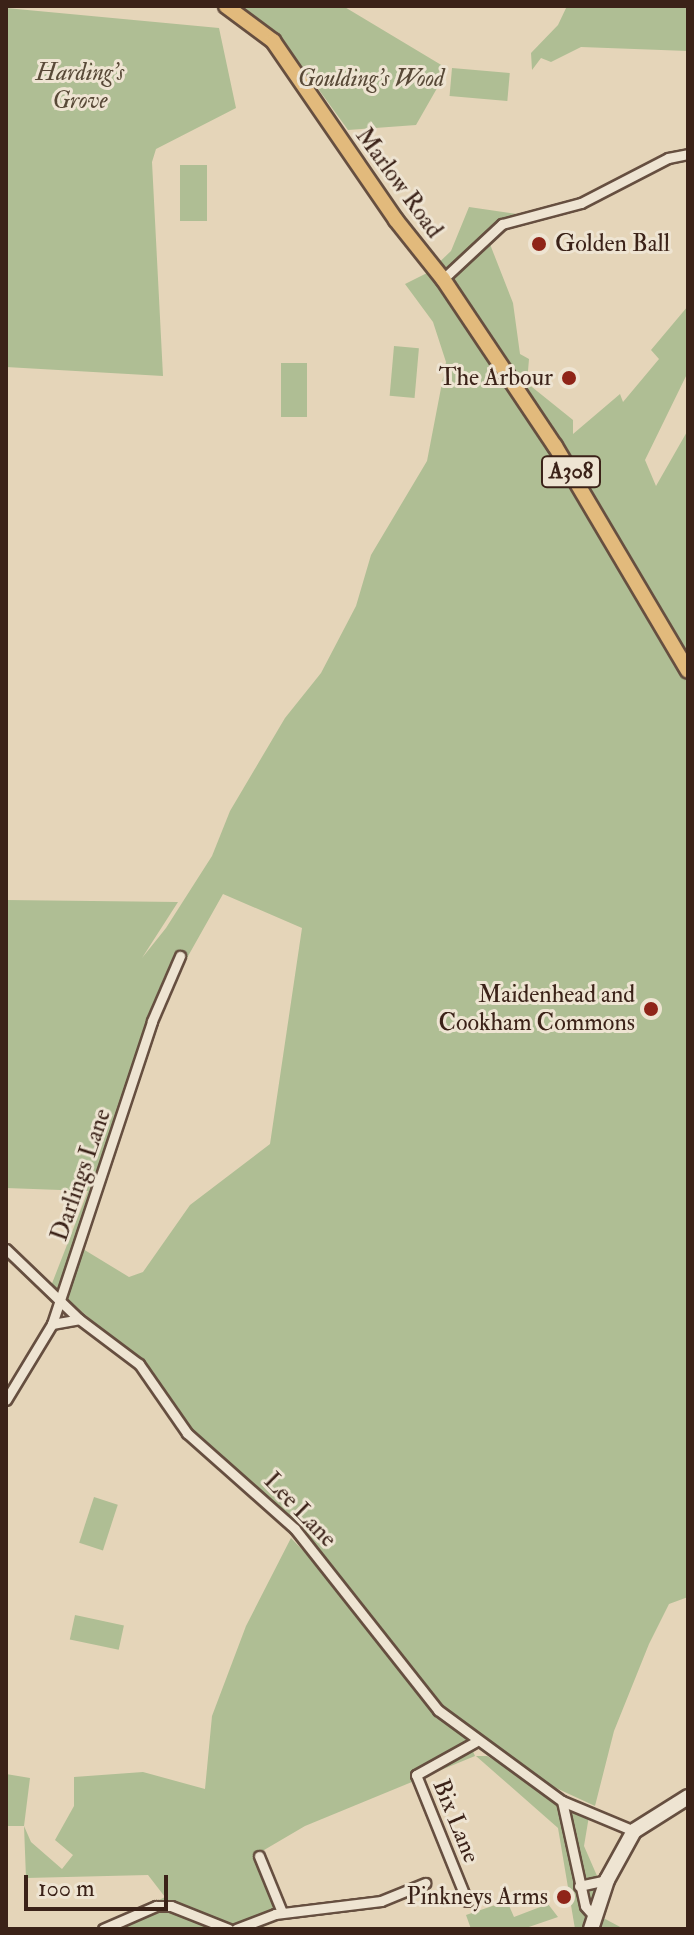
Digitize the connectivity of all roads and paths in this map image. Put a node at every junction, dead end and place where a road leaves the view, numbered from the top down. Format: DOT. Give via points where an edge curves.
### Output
graph roads {
  1 [pos="226,6"];
  2 [pos="688,154"];
  3 [pos="443,279"];
  4 [pos="688,671"];
  5 [pos="180,956"];
  6 [pos="6,1249"];
  7 [pos="60,1297"];
  8 [pos="79,1319"];
  9 [pos="52,1324"];
  10 [pos="6,1400"];
  11 [pos="475,1742"];
  12 [pos="688,1797"];
  13 [pos="562,1801"];
  14 [pos="634,1831"];
  15 [pos="259,1856"];
  16 [pos="607,1880"];
  17 [pos="425,1883"];
  18 [pos="579,1886"];
  19 [pos="467,1901"];
  20 [pos="282,1912"];
  21 [pos="592,1922"];
  22 [pos="103,1929"];
  23 [pos="229,1929"];
  24 [pos="236,1929"];
  1 -- 3 [label="main road, Marlow Road / A308" via="273,41"];
  2 -- 3 [label="street" via="668,158 581,203 502,224"];
  3 -- 4 [label="main road, A308" via="555,446"];
  5 -- 7 [label="street, Darlings Lane" via="147,1034 97,1198"];
  6 -- 7 [label="street, Lee Lane"];
  7 -- 8 [label="street, Lee Lane"];
  7 -- 9 [label="street, Darlings Lane"];
  8 -- 9 [label="street"];
  8 -- 11 [label="street, Lee Lane" via="139,1364 180,1426 295,1529 414,1682"];
  9 -- 10 [label="street, Darlings Lane"];
  11 -- 13 [label="street, Lee Lane"];
  11 -- 19 [label="street, Bix Lane" via="416,1775"];
  12 -- 14 [label="street"];
  13 -- 14 [label="street, Lee Lane"];
  13 -- 18 [label="street"];
  14 -- 16 [label="street"];
  15 -- 20 [label="street"];
  16 -- 18 [label="street"];
  16 -- 21 [label="street"];
  17 -- 20 [label="street" via="381,1901"];
  18 -- 21 [label="street"];
  20 -- 24 [label="street"];
  22 -- 23 [label="street" via="156,1906 171,1906"];
}
